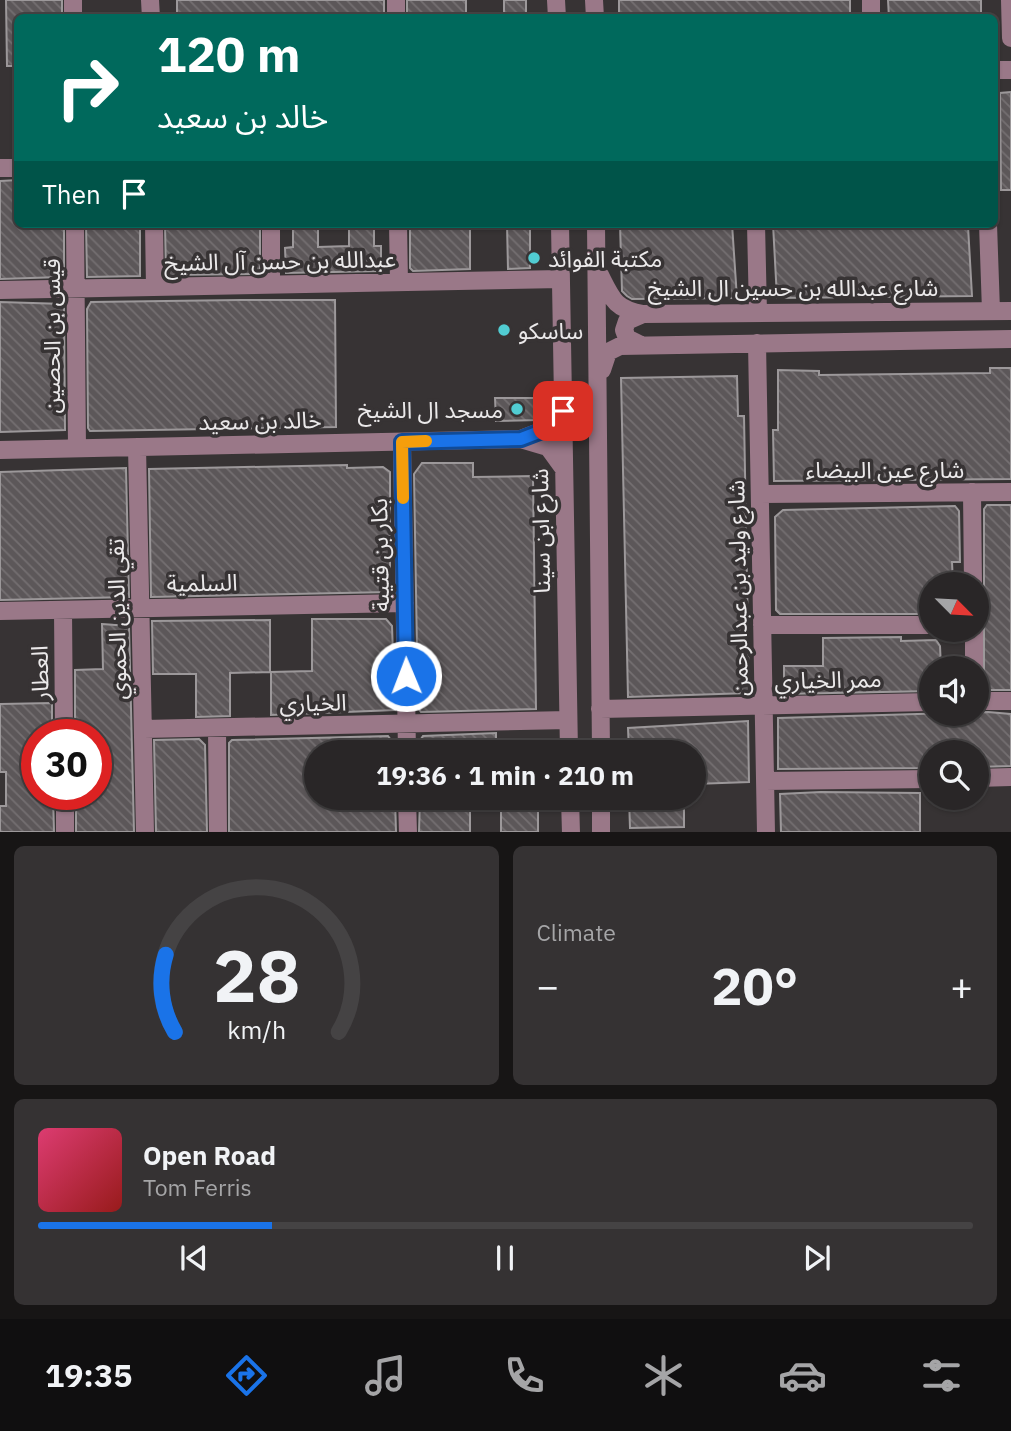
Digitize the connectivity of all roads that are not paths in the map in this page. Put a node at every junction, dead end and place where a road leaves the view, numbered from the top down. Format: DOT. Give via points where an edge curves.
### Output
graph roads {
  1 [pos="1010,0"];
  2 [pos="1011,38"];
  3 [pos="0,152"];
  4 [pos="0,168"];
  5 [pos="75,228"];
  6 [pos="154,228"];
  7 [pos="271,228"];
  8 [pos="398,228"];
  9 [pos="560,228"];
  10 [pos="596,228"];
  11 [pos="756,228"];
  12 [pos="988,228"];
  13 [pos="597,270"];
  14 [pos="561,279"];
  15 [pos="399,282"];
  16 [pos="271,284"];
  17 [pos="155,287"];
  18 [pos="76,289"];
  19 [pos="0,290"];
  20 [pos="991,311"];
  21 [pos="1011,311"];
  22 [pos="758,313"];
  23 [pos="643,314"];
  24 [pos="1011,339"];
  25 [pos="757,343"];
  26 [pos="641,345"];
  27 [pos="598,380"];
  28 [pos="563,411"];
  29 [pos="521,439"];
  30 [pos="402,442"];
  31 [pos="137,447"];
  32 [pos="77,448"];
  33 [pos="0,450"];
  34 [pos="564,469"];
  35 [pos="972,492"];
  36 [pos="1011,492"];
  37 [pos="760,494"];
  38 [pos="973,572"];
  39 [pos="405,603"];
  40 [pos="140,607"];
  41 [pos="63,610"];
  42 [pos="0,611"];
  43 [pos="762,625"];
  44 [pos="919,625"];
  45 [pos="989,701"];
  46 [pos="1011,701"];
  47 [pos="919,702"];
  48 [pos="764,705"];
  49 [pos="600,709"];
  50 [pos="64,719"];
  51 [pos="568,719"];
  52 [pos="406,724"];
  53 [pos="144,729"];
  54 [pos="217,729"];
  55 [pos="407,740"];
  56 [pos="569,740"];
  57 [pos="601,740"];
  58 [pos="989,778"];
  59 [pos="1011,778"];
  60 [pos="919,779"];
  61 [pos="765,781"];
  62 [pos="65,810"];
  63 [pos="407,810"];
  64 [pos="570,810"];
  65 [pos="601,810"];
  66 [pos="65,832"];
  67 [pos="145,832"];
  68 [pos="218,832"];
  69 [pos="408,832"];
  70 [pos="571,832"];
  71 [pos="601,832"];
  72 [pos="766,832"];
  1 -- 2 [label="street"];
  3 -- 4 [label="street"];
  5 -- 18 [label="street, قيس بن الحصين"];
  6 -- 17 [label="street"];
  7 -- 16 [label="street"];
  8 -- 15 [label="street"];
  9 -- 14 [label="street, شارع ابن سينا"];
  10 -- 13 [label="street"];
  11 -- 22 [label="street"];
  12 -- 20 [label="street"];
  13 -- 23 [label="street, شارع عبدالله بن حسين ال الشيخ" via="623,310"];
  13 -- 27 [label="street"];
  14 -- 15 [label="street, عبدالله بن حسن آل الشيخ"];
  14 -- 28 [label="street, شارع ابن سينا"];
  15 -- 16 [label="street, عبدالله بن حسن آل الشيخ"];
  16 -- 17 [label="street, عبدالله بن حسن آل الشيخ"];
  17 -- 18 [label="street, عبدالله بن حسن آل الشيخ"];
  18 -- 19 [label="street, عبدالله بن حسن آل الشيخ"];
  18 -- 32 [label="street, قيس بن الحصين"];
  20 -- 21 [label="street, شارع عبدالله بن حسين ال الشيخ"];
  20 -- 22 [label="street, شارع عبدالله بن حسين ال الشيخ"];
  22 -- 23 [label="street, شارع عبدالله بن حسين ال الشيخ"];
  23 -- 26 [label="street" via="627,321 624,330 627,338"];
  24 -- 25 [label="street"];
  25 -- 26 [label="street"];
  25 -- 37 [label="street, شارع وليد بن عبدالرحمن"];
  26 -- 27 [label="street" via="608,352"];
  27 -- 49 [label="street"];
  28 -- 29 [label="street, خالد بن سعيد" via="547,429"];
  28 -- 34 [label="street, شارع ابن سينا"];
  29 -- 30 [label="street, خالد بن سعيد"];
  29 -- 34 [label="street, خالد بن سعيد" via="548,447"];
  30 -- 31 [label="street, خالد بن سعيد"];
  30 -- 39 [label="street, بكار بن قتيبة"];
  31 -- 32 [label="street, خالد بن سعيد"];
  31 -- 40 [label="street, تقي الدين الحموي"];
  32 -- 33 [label="street, خالد بن سعيد"];
  34 -- 51 [label="street, شارع ابن سينا"];
  35 -- 36 [label="street, شارع عين البيضاء"];
  35 -- 37 [label="street, شارع عين البيضاء"];
  35 -- 38 [label="street"];
  37 -- 43 [label="street, شارع وليد بن عبدالرحمن"];
  39 -- 40 [label="street, السلمية"];
  39 -- 52 [label="street, بكار بن قتيبة"];
  40 -- 41 [label="street, السلمية"];
  40 -- 53 [label="street, تقي الدين الحموي"];
  41 -- 42 [label="street, السلمية"];
  41 -- 50 [label="street, العطار"];
  43 -- 44 [label="street"];
  43 -- 48 [label="street, شارع وليد بن عبدالرحمن"];
  45 -- 46 [label="street"];
  47 -- 48 [label="street, ممر الخياري"];
  48 -- 49 [label="street, ممر الخياري"];
  48 -- 61 [label="street, شارع وليد بن عبدالرحمن"];
  49 -- 57 [label="street"];
  51 -- 52 [label="street, الخياري"];
  51 -- 56 [label="street, شارع ابن سينا"];
  52 -- 54 [label="street, الخياري"];
  52 -- 55 [label="street, بكار بن قتيبة"];
  53 -- 54 [label="street, الخياري"];
  53 -- 67 [label="street, تقي الدين الحموي"];
  54 -- 68 [label="street"];
  58 -- 59 [label="street"];
  60 -- 61 [label="street"];
  61 -- 72 [label="street, شارع وليد بن عبدالرحمن"];
  62 -- 66 [label="street"];
  63 -- 69 [label="street"];
  64 -- 70 [label="street"];
  65 -- 71 [label="street"];
}
